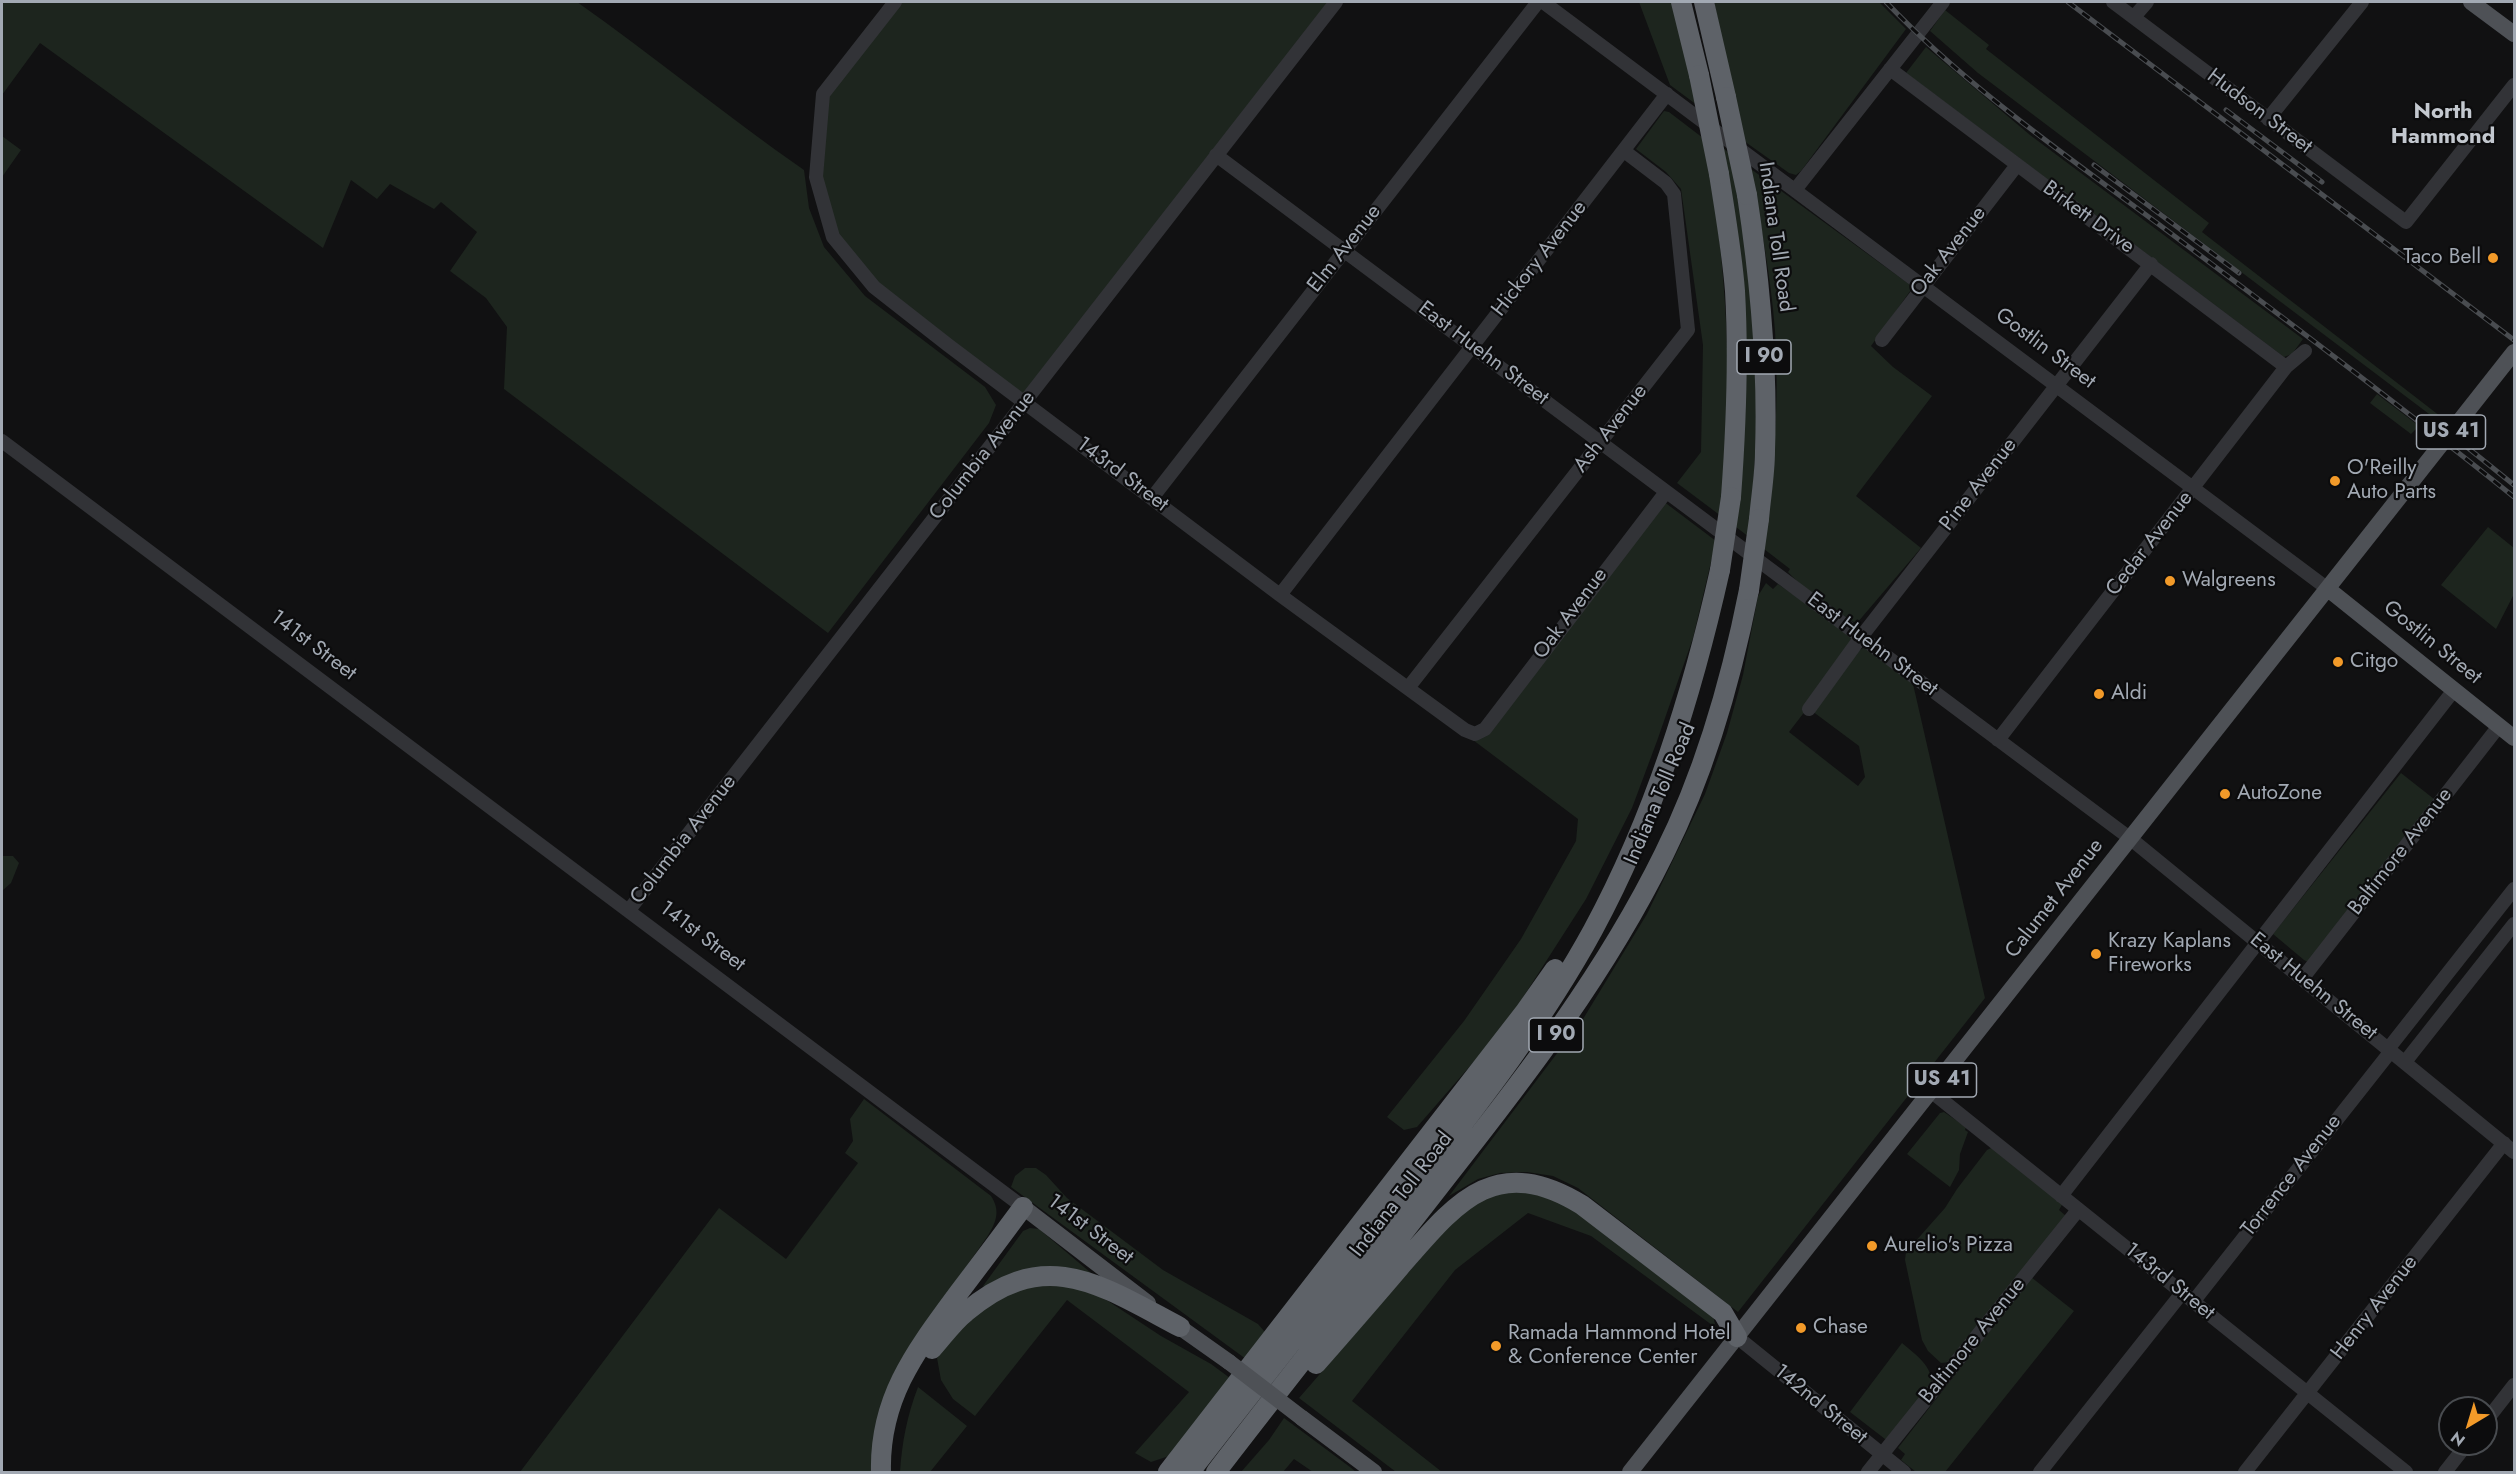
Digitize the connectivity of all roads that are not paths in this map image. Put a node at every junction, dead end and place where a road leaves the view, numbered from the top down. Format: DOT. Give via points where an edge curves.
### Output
graph roads {
  1 [pos="895,2"];
  2 [pos="1336,2"];
  3 [pos="1538,2"];
  4 [pos="1543,2"];
  5 [pos="1681,2"];
  6 [pos="1704,2"];
  7 [pos="1943,2"];
  8 [pos="2113,2"];
  9 [pos="2147,2"];
  10 [pos="2362,2"];
  11 [pos="2471,2"];
  12 [pos="2134,17"];
  13 [pos="2514,34"];
  14 [pos="1890,69"];
  15 [pos="2514,85"];
  16 [pos="1667,94"];
  17 [pos="2268,119"];
  18 [pos="1624,151"];
  19 [pos="1216,155"];
  20 [pos="2017,165"];
  21 [pos="1795,190"];
  22 [pos="1344,251"];
  23 [pos="2151,264"];
  24 [pos="1923,286"];
  25 [pos="1882,340"];
  26 [pos="1472,346"];
  27 [pos="2306,351"];
  28 [pos="2514,352"];
  29 [pos="2286,367"];
  30 [pos="2056,385"];
  31 [pos="1023,403"];
  32 [pos="2,441"];
  33 [pos="1600,442"];
  34 [pos="2193,488"];
  35 [pos="1666,492"];
  36 [pos="1152,498"];
  37 [pos="2328,589"];
  38 [pos="1280,595"];
  39 [pos="1861,637"];
  40 [pos="1408,688"];
  41 [pos="2454,690"];
  42 [pos="1809,709"];
  43 [pos="2499,726"];
  44 [pos="1475,734"];
  45 [pos="2514,738"];
  46 [pos="1998,740"];
  47 [pos="2131,839"];
  48 [pos="1619,879"];
  49 [pos="2514,889"];
  50 [pos="629,910"];
  51 [pos="2514,924"];
  52 [pos="2258,943"];
  53 [pos="2302,979"];
  54 [pos="2390,1050"];
  55 [pos="2404,1062"];
  56 [pos="1932,1092"];
  57 [pos="2509,1148"];
  58 [pos="2061,1196"];
  59 [pos="1027,1210"];
  60 [pos="2078,1210"];
  61 [pos="2188,1297"];
  62 [pos="1180,1327"];
  63 [pos="1737,1337"];
  64 [pos="932,1349"];
  65 [pos="2514,1385"];
  66 [pos="2307,1393"];
  67 [pos="2498,1406"];
  68 [pos="1255,1422"];
  69 [pos="1882,1455"];
  70 [pos="2458,1456"];
  71 [pos="881,1473"];
  72 [pos="894,1473"];
  73 [pos="1168,1473"];
  74 [pos="1190,1473"];
  75 [pos="1216,1473"];
  76 [pos="1374,1473"];
  77 [pos="1630,1473"];
  78 [pos="1868,1473"];
  79 [pos="1904,1473"];
  80 [pos="2040,1473"];
  81 [pos="2245,1473"];
  82 [pos="2406,1473"];
  83 [pos="2445,1473"];
  1 -- 31 [label="street, 143rd Street" via="824,94 816,177 833,237 874,287"];
  2 -- 19 [label="street, Columbia Avenue"];
  3 -- 22 [label="street, Elm Avenue"];
  4 -- 16 [label="street, Gostlin Street"];
  5 -- 48 [label="highway, Indiana Toll Road / I 90, bridge" via="1719,174 1735,291 1736,436 1720,570 1692,686 1645,819"];
  6 -- 68 [label="highway, Indiana Toll Road / I 90, bridge" via="1747,195 1762,311 1766,390 1759,519 1749,590 1726,693 1706,755 1665,852 1617,944 1552,1041"];
  7 -- 14 [label="street"];
  8 -- 12 [label="street, Hudson Street"];
  9 -- 12 [label="street"];
  10 -- 17 [label="street"];
  11 -- 13 [label="main road"];
  12 -- 17 [label="street, Hudson Street"];
  14 -- 20 [label="street, Birkett Drive"];
  14 -- 21 [label="street"];
  15 -- 17 [label="street, Hudson Street" via="2406,222"];
  16 -- 18 [label="street, Hickory Avenue"];
  16 -- 21 [label="street, Gostlin Street"];
  18 -- 26 [label="street, Hickory Avenue"];
  18 -- 33 [label="street, Ash Avenue" via="1666,183 1674,194 1688,330"];
  19 -- 22 [label="street, East Huehn Street"];
  19 -- 31 [label="street, Columbia Avenue"];
  20 -- 23 [label="street, Birkett Drive"];
  20 -- 24 [label="street, Oak Avenue"];
  21 -- 24 [label="street, Gostlin Street"];
  22 -- 26 [label="street, East Huehn Street"];
  22 -- 36 [label="street, Elm Avenue"];
  23 -- 29 [label="street, Birkett Drive"];
  23 -- 30 [label="street, Pine Avenue"];
  24 -- 25 [label="street, Oak Avenue"];
  24 -- 30 [label="street, Gostlin Street"];
  26 -- 33 [label="street, East Huehn Street"];
  26 -- 38 [label="street, Hickory Avenue"];
  27 -- 29 [label="street, Cedar Avenue"];
  28 -- 37 [label="main road, Calumet Avenue / US 41"];
  29 -- 34 [label="street, Cedar Avenue"];
  30 -- 34 [label="street, Gostlin Street"];
  30 -- 39 [label="street, Pine Avenue"];
  31 -- 36 [label="street, 143rd Street"];
  31 -- 50 [label="street, Columbia Avenue"];
  32 -- 50 [label="street, 141st Street"];
  33 -- 35 [label="street, East Huehn Street"];
  33 -- 40 [label="street, Ash Avenue"];
  34 -- 37 [label="street, Gostlin Street"];
  34 -- 46 [label="street, Cedar Avenue"];
  35 -- 39 [label="street, East Huehn Street"];
  35 -- 44 [label="street, Oak Avenue" via="1485,729"];
  36 -- 38 [label="street, 143rd Street"];
  37 -- 41 [label="main road, Gostlin Street"];
  37 -- 47 [label="main road, Calumet Avenue / US 41"];
  38 -- 40 [label="street, 143rd Street"];
  39 -- 42 [label="street, Pine Avenue"];
  39 -- 46 [label="street, East Huehn Street"];
  40 -- 44 [label="street, 143rd Street"];
  41 -- 43 [label="main road, Gostlin Street"];
  41 -- 52 [label="street"];
  43 -- 45 [label="main road, Gostlin Street"];
  43 -- 53 [label="street, Baltimore Avenue"];
  46 -- 47 [label="street, East Huehn Street"];
  47 -- 52 [label="street, East Huehn Street"];
  47 -- 56 [label="main road, Calumet Avenue / US 41"];
  48 -- 73 [label="highway" via="1524,1013"];
  48 -- 74 [label="highway, Indiana Toll Road / I 90" via="1563,979 1490,1087"];
  49 -- 54 [label="street, Torrence Avenue"];
  50 -- 59 [label="street, 141st Street"];
  51 -- 55 [label="street"];
  52 -- 53 [label="street, East Huehn Street"];
  52 -- 58 [label="street"];
  53 -- 54 [label="street, East Huehn Street"];
  54 -- 55 [label="street, East Huehn Street"];
  54 -- 61 [label="street, Torrence Avenue"];
  55 -- 57 [label="street, East Huehn Street"];
  56 -- 58 [label="street, 143rd Street"];
  56 -- 63 [label="main road, Calumet Avenue / US 41"];
  57 -- 66 [label="street, Henry Avenue"];
  58 -- 60 [label="street, 143rd Street"];
  59 -- 62 [label="main road, 141st Street"];
  59 -- 64 [label="highway"];
  59 -- 71 [label="highway" via="915,1351 886,1419 880,1450"];
  60 -- 61 [label="street, 143rd Street"];
  60 -- 69 [label="street, Baltimore Avenue"];
  61 -- 66 [label="street, 143rd Street"];
  61 -- 80 [label="street, Torrence Avenue"];
  62 -- 64 [label="highway" via="1085,1281 1060,1275 1034,1276 1008,1284 982,1299"];
  62 -- 76 [label="main road, 141st Street, bridge"];
  63 -- 68 [label="highway" via="1723,1313 1582,1205 1543,1185 1500,1184 1480,1191 1445,1215 1300,1382"];
  63 -- 69 [label="street, 142nd Street"];
  63 -- 77 [label="main road, Calumet Avenue / US 41"];
  64 -- 72 [label="highway" via="911,1383 899,1416 893,1450"];
  65 -- 67 [label="street"];
  66 -- 81 [label="street, Henry Avenue"];
  66 -- 82 [label="street, 143rd Street"];
  68 -- 75 [label="highway, Indiana Toll Road / I 90"];
  69 -- 78 [label="street, Baltimore Avenue"];
  69 -- 79 [label="street, 142nd Street"];
  70 -- 83 [label="street"];
}
